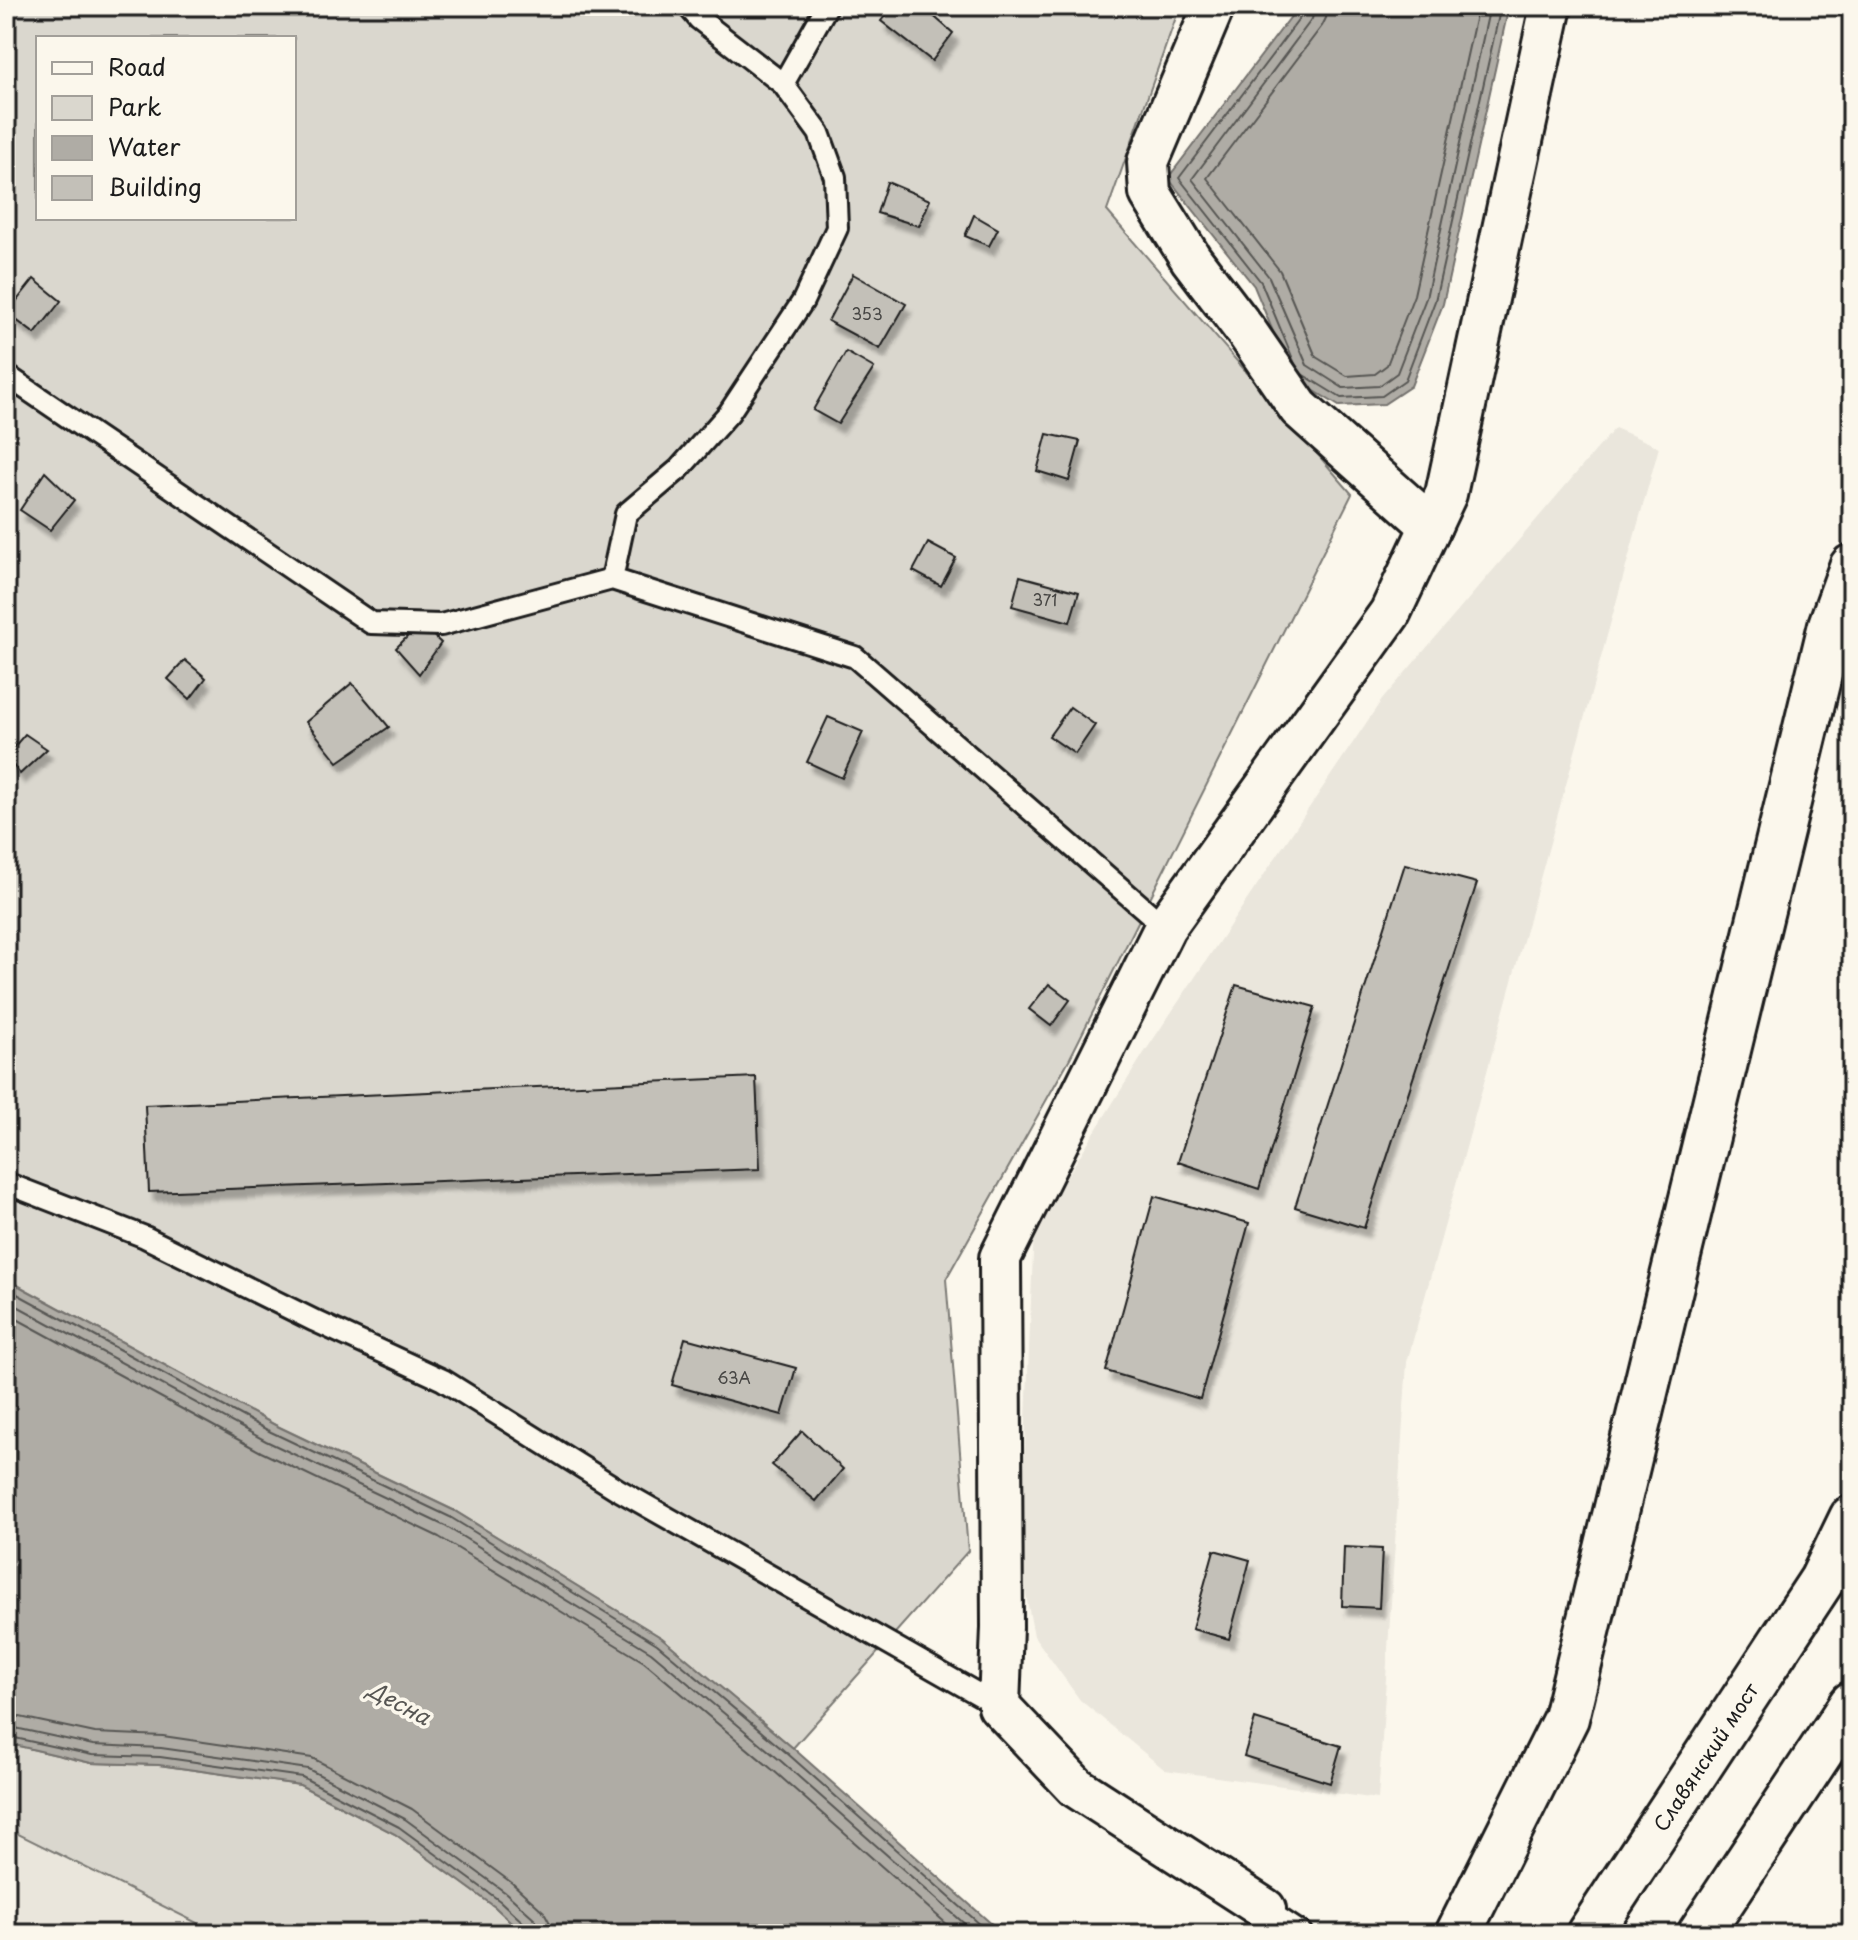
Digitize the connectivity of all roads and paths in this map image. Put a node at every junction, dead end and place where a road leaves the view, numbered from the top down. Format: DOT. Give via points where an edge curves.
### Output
graph roads {
  1 [pos="688,6"];
  2 [pos="827,6"];
  3 [pos="1214,6"];
  4 [pos="1551,6"];
  5 [pos="783,84"];
  6 [pos="6,375"];
  7 [pos="1431,526"];
  8 [pos="1852,567"];
  9 [pos="612,579"];
  10 [pos="1165,927"];
  11 [pos="6,1183"];
  12 [pos="1852,1518"];
  13 [pos="1852,1704"];
  14 [pos="999,1706"];
  15 [pos="1265,1909"];
  16 [pos="1303,1934"];
  17 [pos="1458,1934"];
  18 [pos="1589,1934"];
  19 [pos="1700,1934"];
  1 -- 5 [label="lane"];
  2 -- 5 [label="lane"];
  3 -- 7 [label="street" via="1148,162 1150,193 1299,408"];
  4 -- 7 [label="street" via="1446,494"];
  5 -- 9 [label="lane" via="819,133 835,177 837,228 803,301 729,413 679,469 626,514"];
  6 -- 9 [label="lane" via="371,623 441,625"];
  7 -- 10 [label="street" via="1390,613"];
  8 -- 17 [label="street" via="1831,625 1566,1718"];
  9 -- 10 [label="lane" via="855,657"];
  10 -- 14 [label="street" via="1000,1258"];
  11 -- 14 [label="lane" via="145,1237 443,1380 617,1489"];
  12 -- 18 [label="street, Славянский мост" via="1822,1580"];
  13 -- 19 [label="street"];
  14 -- 15 [label="street" via="1076,1787"];
  15 -- 16 [label="lane"];
}
